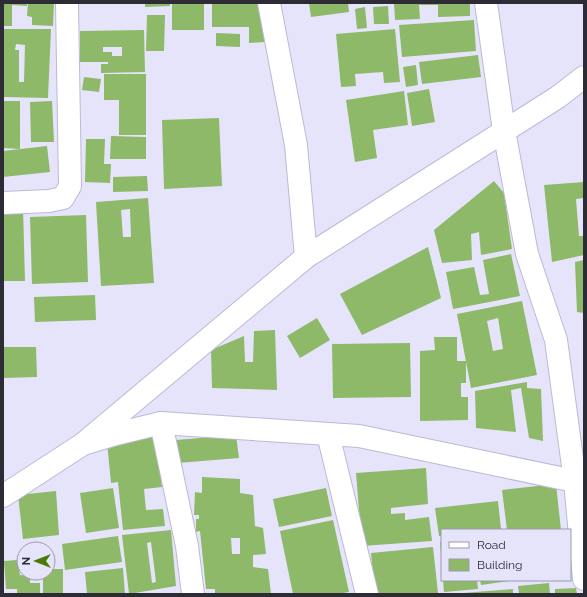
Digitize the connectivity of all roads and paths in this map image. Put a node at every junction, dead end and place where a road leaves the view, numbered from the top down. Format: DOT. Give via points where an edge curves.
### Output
graph roads {
  1 [pos="67,3"];
  2 [pos="269,3"];
  3 [pos="486,3"];
  4 [pos="584,77"];
  5 [pos="504,131"];
  6 [pos="3,203"];
  7 [pos="306,257"];
  8 [pos="160,423"];
  9 [pos="328,434"];
  10 [pos="83,444"];
  11 [pos="580,482"];
  12 [pos="3,496"];
  13 [pos="584,579"];
  14 [pos="193,594"];
  15 [pos="367,594"];
  1 -- 6 [label="street" via="70,186 63,198"];
  2 -- 7 [label="street" via="296,145"];
  3 -- 5 [label="street"];
  4 -- 5 [label="street" via="558,97"];
  5 -- 7 [label="street"];
  5 -- 11 [label="street" via="527,254 556,340"];
  7 -- 10 [label="street"];
  8 -- 9 [label="street"];
  8 -- 10 [label="street"];
  8 -- 14 [label="street" via="188,546"];
  9 -- 11 [label="street" via="359,436"];
  9 -- 15 [label="street"];
  10 -- 12 [label="street"];
  11 -- 13 [label="street"];
}
